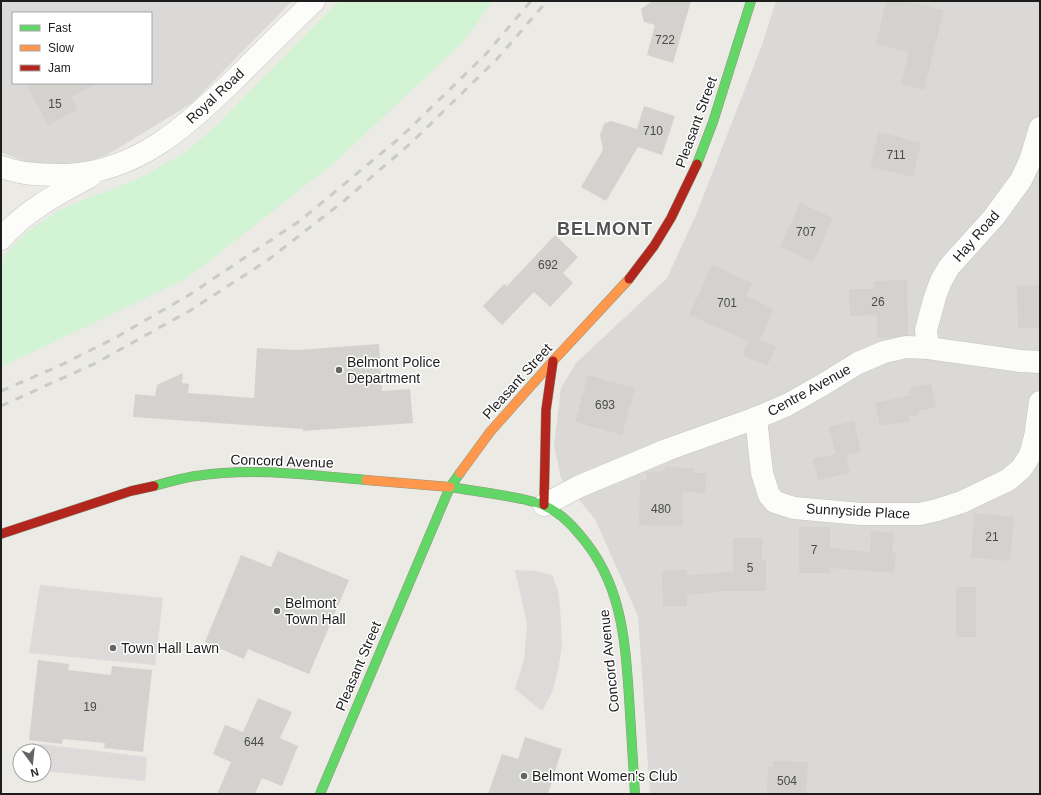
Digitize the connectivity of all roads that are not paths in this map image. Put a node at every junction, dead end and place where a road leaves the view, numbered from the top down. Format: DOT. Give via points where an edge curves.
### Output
graph roads {
  1 [pos="314,1"];
  2 [pos="751,1"];
  3 [pos="1040,128"];
  4 [pos="1,167"];
  5 [pos="101,170"];
  6 [pos="1,239"];
  7 [pos="928,348"];
  8 [pos="553,361"];
  9 [pos="1040,362"];
  10 [pos="1040,402"];
  11 [pos="756,418"];
  12 [pos="450,487"];
  13 [pos="544,505"];
  14 [pos="1,534"];
  15 [pos="320,794"];
  16 [pos="635,794"];
  1 -- 5 [label="street, Royal Road" via="204,108 168,139 132,160"];
  2 -- 8 [label="main road, Pleasant Street" via="701,156 671,218 628,280"];
  3 -- 7 [label="street, Hay Road" via="1021,180 994,217 949,267 941,281 926,330"];
  4 -- 5 [label="street, Royal Road" via="41,175 80,174"];
  5 -- 6 [label="street, Royal Road" via="39,206"];
  7 -- 9 [label="street, Centre Avenue"];
  7 -- 11 [label="street, Centre Avenue" via="906,347 871,357 787,405"];
  8 -- 12 [label="main road, Pleasant Street" via="490,432"];
  8 -- 13 [label="main road" via="546,410"];
  10 -- 11 [label="street, Sunnyside Place" via="1030,456 1020,469 1008,480 962,502 920,514 861,514 794,508 775,502 769,495 762,473"];
  11 -- 13 [label="street, Centre Avenue" via="662,452 580,486"];
  12 -- 13 [label="main road, Concord Avenue" via="500,494"];
  12 -- 14 [label="main road, Concord Avenue" via="267,472 195,476 130,491"];
  12 -- 15 [label="main road, Pleasant Street"];
  13 -- 16 [label="main road, Concord Avenue" via="571,524 593,549 608,576 617,604 627,670"];
}
